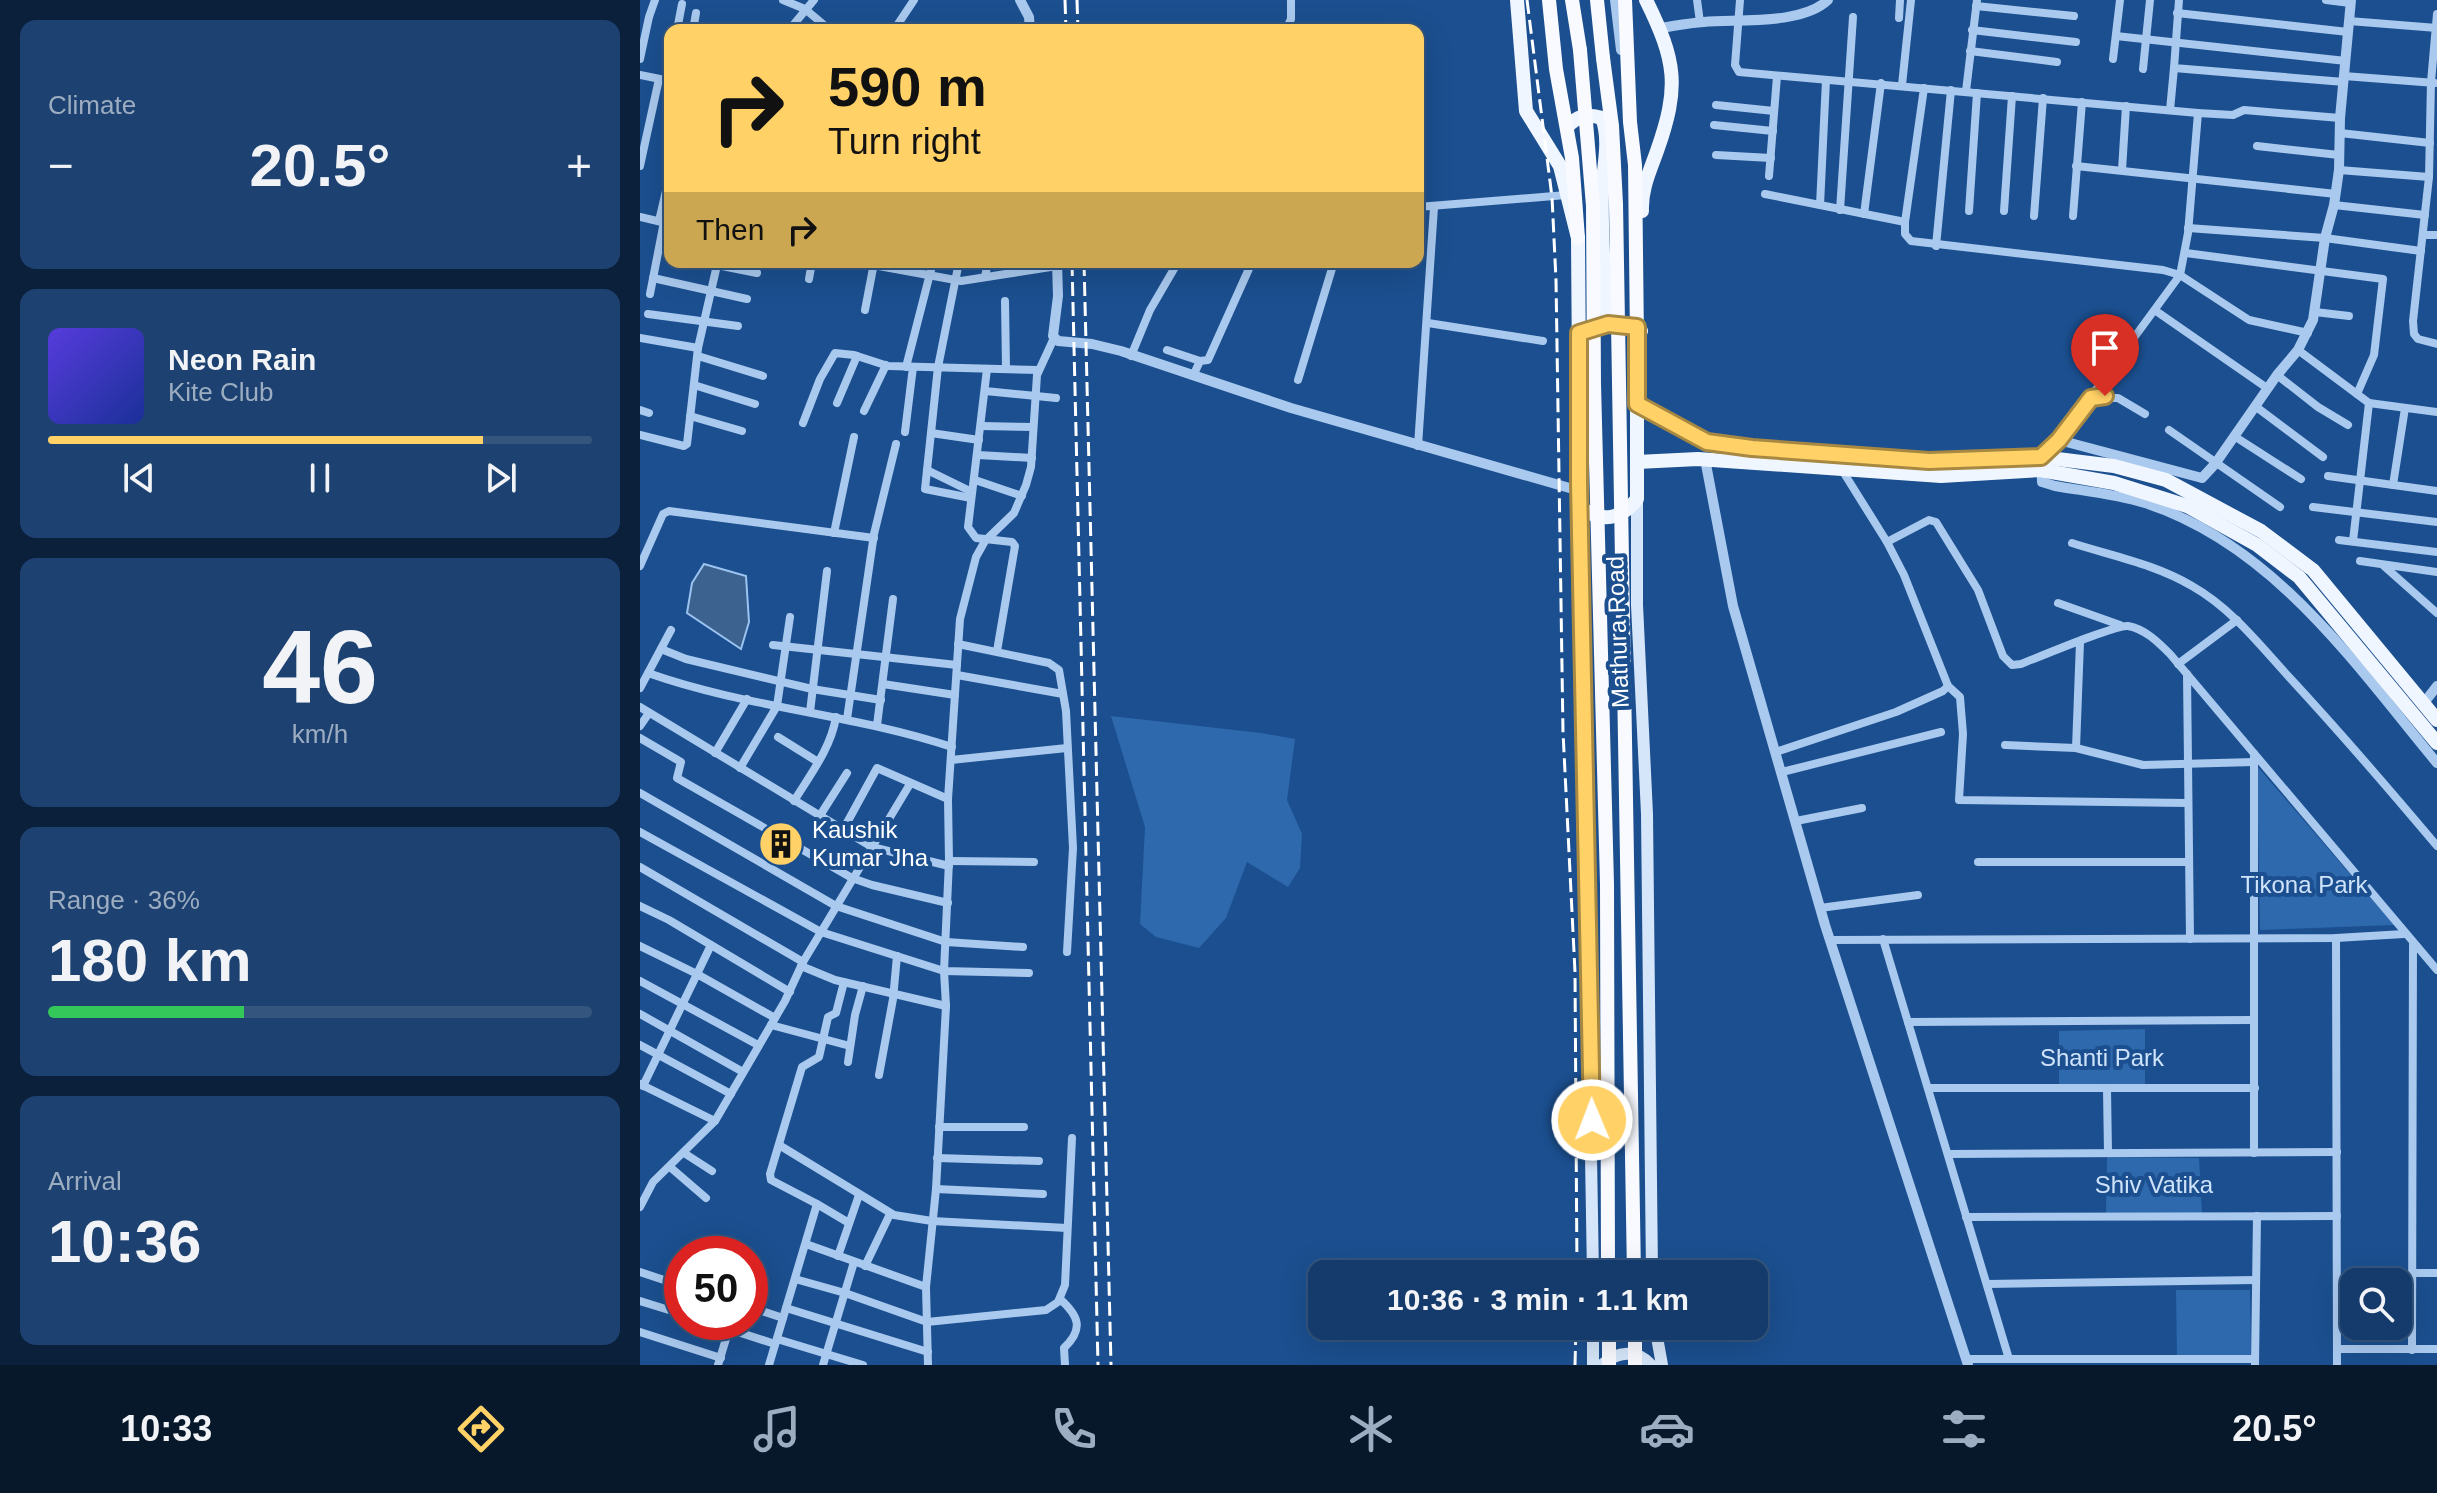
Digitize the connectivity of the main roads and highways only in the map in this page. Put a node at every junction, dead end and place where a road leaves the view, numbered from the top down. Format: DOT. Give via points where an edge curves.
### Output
graph roads {
  1 [pos="1517,0"];
  2 [pos="1549,0"];
  3 [pos="1572,0"];
  4 [pos="1597,0"];
  5 [pos="1625,0"];
  6 [pos="1646,0"];
  7 [pos="1567,127"];
  8 [pos="1578,238"];
  9 [pos="1608,324"];
  10 [pos="1579,333"];
  11 [pos="1637,333"];
  12 [pos="1637,404"];
  13 [pos="1637,462"];
  14 [pos="2040,464"];
  15 [pos="1637,499"];
  16 [pos="1580,507"];
  17 [pos="2437,720"];
  18 [pos="2437,743"];
  19 [pos="1593,1260"];
  20 [pos="1608,1260"];
  21 [pos="1634,1260"];
  22 [pos="1652,1260"];
  23 [pos="1593,1340"];
  24 [pos="1609,1340"];
  25 [pos="1635,1340"];
  26 [pos="1658,1340"];
  27 [pos="1593,1365"];
  28 [pos="1602,1365"];
  29 [pos="1609,1365"];
  30 [pos="1635,1365"];
  31 [pos="1651,1365"];
  32 [pos="1662,1365"];
  1 -- 8 [label="main road, Mathura Road" via="1526,111 1560,166"];
  2 -- 7 [label="highway"];
  3 -- 20 [label="highway, Mathura Road, bridge" via="1593,206 1607,884"];
  4 -- 21 [label="highway, Mathura Road, bridge" via="1616,204"];
  5 -- 11 [label="highway" via="1635,165"];
  6 -- 11 [label="main road, Mathura Road" via="1660,28 1673,91 1641,195 1644,324"];
  7 -- 8 [label="highway"];
  7 -- 9 [label="main road" via="1590,114 1602,118 1607,129 1602,191"];
  8 -- 10 [label="main road, Mathura Road"];
  9 -- 10 [label="main road"];
  9 -- 11 [label="main road"];
  10 -- 16 [label="main road, Mathura Road"];
  11 -- 12 [label="main road, Mathura Road"];
  12 -- 13 [label="main road, Mathura Road"];
  12 -- 14 [label="main road" via="1707,442 1929,461"];
  13 -- 14 [label="main road" via="1705,459 1941,476"];
  13 -- 15 [label="main road, Mathura Road"];
  14 -- 17 [label="main road" via="2114,466 2166,480 2261,531 2313,570"];
  14 -- 18 [label="main road" via="2187,506 2257,545 2299,577 2355,655"];
  15 -- 16 [label="main road" via="1615,518 1590,515"];
  15 -- 22 [label="main road, Mathura Road"];
  16 -- 19 [label="main road, Mathura Road"];
  23 -- 27 [label="main road"];
  24 -- 29 [label="highway, bridge"];
  25 -- 30 [label="highway, bridge"];
  26 -- 32 [label="main road"];
  28 -- 31 [label="main road" via="1628,1353"];
}
